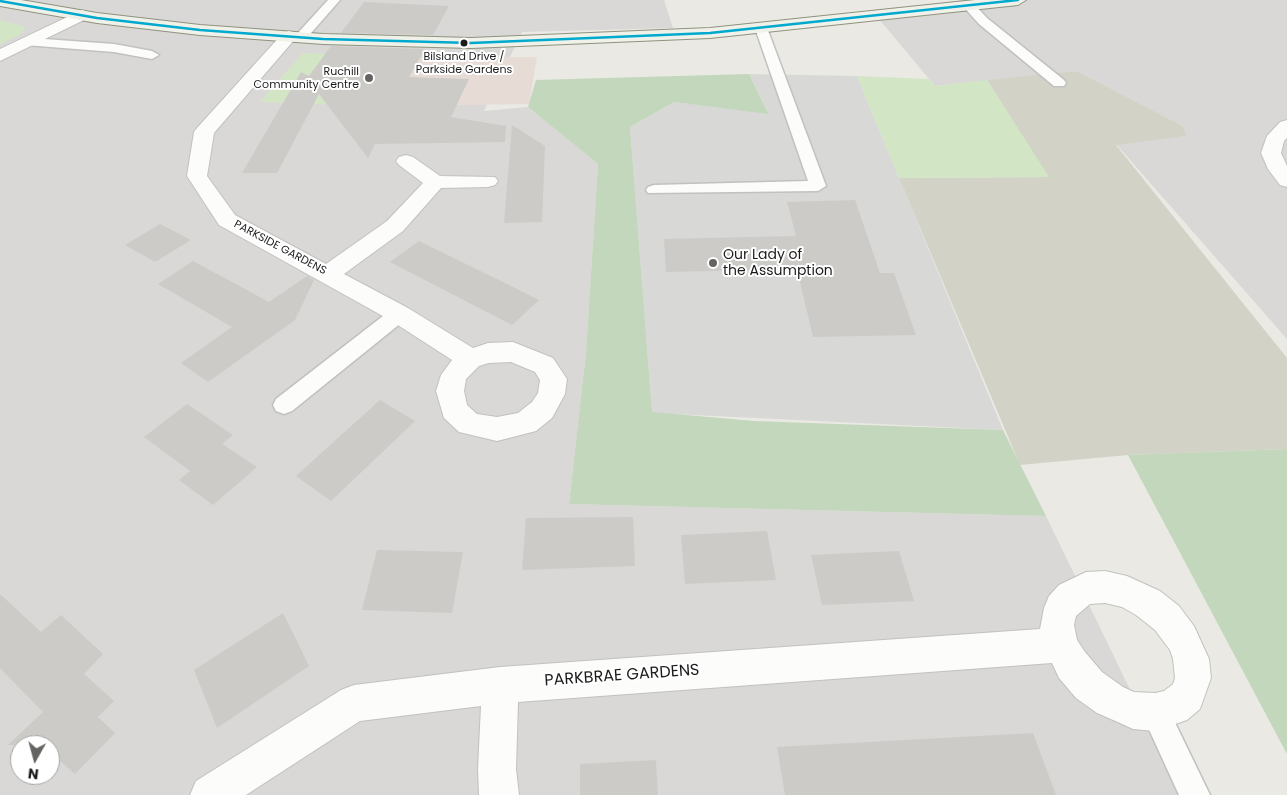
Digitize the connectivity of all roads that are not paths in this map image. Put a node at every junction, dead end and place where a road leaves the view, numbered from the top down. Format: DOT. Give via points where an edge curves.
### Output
graph roads {
  1 [pos="0,0"];
  2 [pos="334,0"];
  3 [pos="1018,0"];
  4 [pos="966,2"];
  5 [pos="82,15"];
  6 [pos="761,28"];
  7 [pos="295,37"];
  8 [pos="30,42"];
  9 [pos="152,55"];
  10 [pos="0,56"];
  11 [pos="1059,84"];
  12 [pos="1287,126"];
  13 [pos="406,161"];
  14 [pos="1287,180"];
  15 [pos="488,181"];
  16 [pos="435,182"];
  17 [pos="654,190"];
  18 [pos="328,274"];
  19 [pos="398,314"];
  20 [pos="470,360"];
  21 [pos="284,405"];
  22 [pos="1061,645"];
  23 [pos="500,685"];
  24 [pos="1155,712"];
  25 [pos="210,795"];
  26 [pos="499,795"];
  27 [pos="1195,795"];
  1 -- 5 [label="main road"];
  2 -- 7 [label="lane"];
  3 -- 4 [label="main road"];
  4 -- 6 [label="main road"];
  4 -- 11 [label="lane" via="983,21"];
  5 -- 7 [label="main road" via="170,27"];
  5 -- 8 [label="street"];
  6 -- 7 [label="main road" via="673,36 530,42"];
  6 -- 17 [label="lane" via="818,186"];
  7 -- 18 [label="street, PARKSIDE GARDENS" via="204,132 197,176 227,220"];
  8 -- 9 [label="lane" via="114,48"];
  8 -- 10 [label="street"];
  12 -- 14 [label="street" via="1274,140 1271,153"];
  13 -- 16 [label="street"];
  15 -- 16 [label="street"];
  16 -- 18 [label="street" via="396,226"];
  18 -- 19 [label="street, PARKSIDE GARDENS"];
  19 -- 20 [label="street, PARKSIDE GARDENS"];
  19 -- 21 [label="lane"];
  22 -- 23 [label="street, PARKBRAE GARDENS"];
  22 -- 24 [label="street" via="1089,685 1110,700 1133,710"];
  22 -- 24 [label="street" via="1058,625 1061,608 1071,596 1086,588 1105,587 1127,592 1148,603 1167,618 1182,638 1191,659 1193,678 1187,696 1174,707"];
  23 -- 25 [label="street, PARKBRAE GARDENS" via="354,703"];
  23 -- 26 [label="street"];
  24 -- 27 [label="lane"];
}
